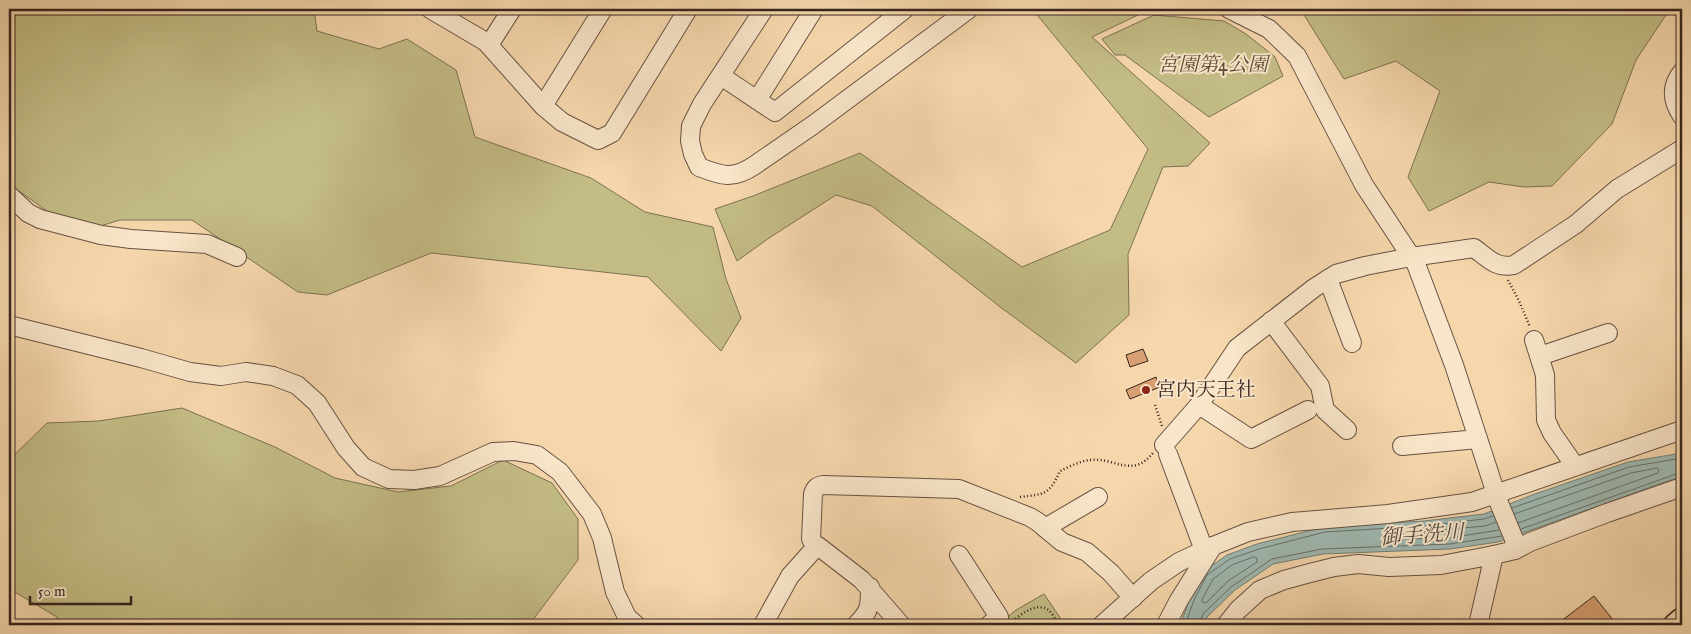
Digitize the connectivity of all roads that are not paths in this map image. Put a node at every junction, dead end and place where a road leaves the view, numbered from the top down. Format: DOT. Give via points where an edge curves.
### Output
graph roads {
  1 [pos="430,9"];
  2 [pos="512,9"];
  3 [pos="603,9"];
  4 [pos="688,9"];
  5 [pos="764,9"];
  6 [pos="814,9"];
  7 [pos="905,9"];
  8 [pos="969,9"];
  9 [pos="1229,9"];
  10 [pos="489,45"];
  11 [pos="1682,72"];
  12 [pos="721,76"];
  13 [pos="757,100"];
  14 [pos="543,106"];
  15 [pos="1682,116"];
  16 [pos="1682,149"];
  17 [pos="9,195"];
  18 [pos="237,257"];
  19 [pos="1411,257"];
  20 [pos="1328,279"];
  21 [pos="1271,321"];
  22 [pos="9,326"];
  23 [pos="1608,334"];
  24 [pos="1534,340"];
  25 [pos="1352,343"];
  26 [pos="1540,356"];
  27 [pos="1199,405"];
  28 [pos="1308,410"];
  29 [pos="1347,430"];
  30 [pos="1682,430"];
  31 [pos="1478,439"];
  32 [pos="1402,446"];
  33 [pos="1575,466"];
  34 [pos="1682,487"];
  35 [pos="1098,496"];
  36 [pos="1497,499"];
  37 [pos="1045,528"];
  38 [pos="1514,545"];
  39 [pos="816,547"];
  40 [pos="1209,548"];
  41 [pos="959,555"];
  42 [pos="1494,555"];
  43 [pos="870,588"];
  44 [pos="1133,598"];
  45 [pos="1682,619"];
  46 [pos="636,625"];
  47 [pos="763,625"];
  48 [pos="856,625"];
  49 [pos="902,625"];
  50 [pos="989,625"];
  51 [pos="1102,625"];
  52 [pos="1166,625"];
  53 [pos="1226,625"];
  54 [pos="1478,625"];
  55 [pos="1675,625"];
  1 -- 10 [label="street"];
  2 -- 10 [label="street"];
  3 -- 14 [label="street"];
  4 -- 14 [label="street" via="612,133 598,140 562,122"];
  5 -- 12 [label="street"];
  6 -- 13 [label="street"];
  7 -- 13 [label="street" via="776,112"];
  8 -- 12 [label="street" via="812,126 746,172 731,176 699,166 690,141 691,126"];
  9 -- 19 [label="street" via="1269,29 1298,56 1364,185"];
  10 -- 14 [label="street"];
  11 -- 15 [label="street" via="1676,80 1673,97"];
  12 -- 13 [label="street"];
  16 -- 19 [label="street" via="1617,189 1576,224 1514,265 1499,266 1474,248"];
  17 -- 18 [label="street" via="28,214 40,219 108,236 206,244"];
  19 -- 20 [label="street" via="1336,274"];
  19 -- 31 [label="street" via="1454,365"];
  20 -- 21 [label="street"];
  20 -- 25 [label="street"];
  21 -- 27 [label="street" via="1237,348"];
  21 -- 29 [label="street" via="1320,386 1325,410"];
  22 -- 46 [label="street" via="190,372 221,376 246,372 273,376 297,385 316,403 363,467 389,479 440,476 493,452 514,450 538,455 560,472 592,514 602,538 615,592 627,616"];
  23 -- 26 [label="street"];
  24 -- 26 [label="street"];
  26 -- 33 [label="street" via="1545,375 1546,420"];
  27 -- 28 [label="street" via="1251,439"];
  27 -- 40 [label="street" via="1166,449"];
  30 -- 33 [label="street"];
  31 -- 32 [label="street"];
  31 -- 36 [label="street"];
  33 -- 36 [label="street"];
  34 -- 38 [label="street"];
  35 -- 37 [label="street"];
  36 -- 38 [label="street"];
  36 -- 40 [label="street" via="1388,514 1292,522 1248,532"];
  37 -- 39 [label="street" via="1030,517 959,489 823,485 818,486 813,494 811,539"];
  37 -- 44 [label="street" via="1062,542 1087,552"];
  38 -- 42 [label="street"];
  39 -- 43 [label="street"];
  39 -- 47 [label="street" via="790,576"];
  40 -- 44 [label="street" via="1179,562"];
  40 -- 52 [label="street"];
  41 -- 50 [label="street" via="999,617"];
  42 -- 53 [label="street" via="1441,565 1389,567 1358,564 1310,573 1260,590"];
  42 -- 54 [label="street"];
  43 -- 48 [label="street" via="870,604"];
  43 -- 49 [label="street"];
  44 -- 51 [label="street"];
  45 -- 55 [label="main road"];
}
